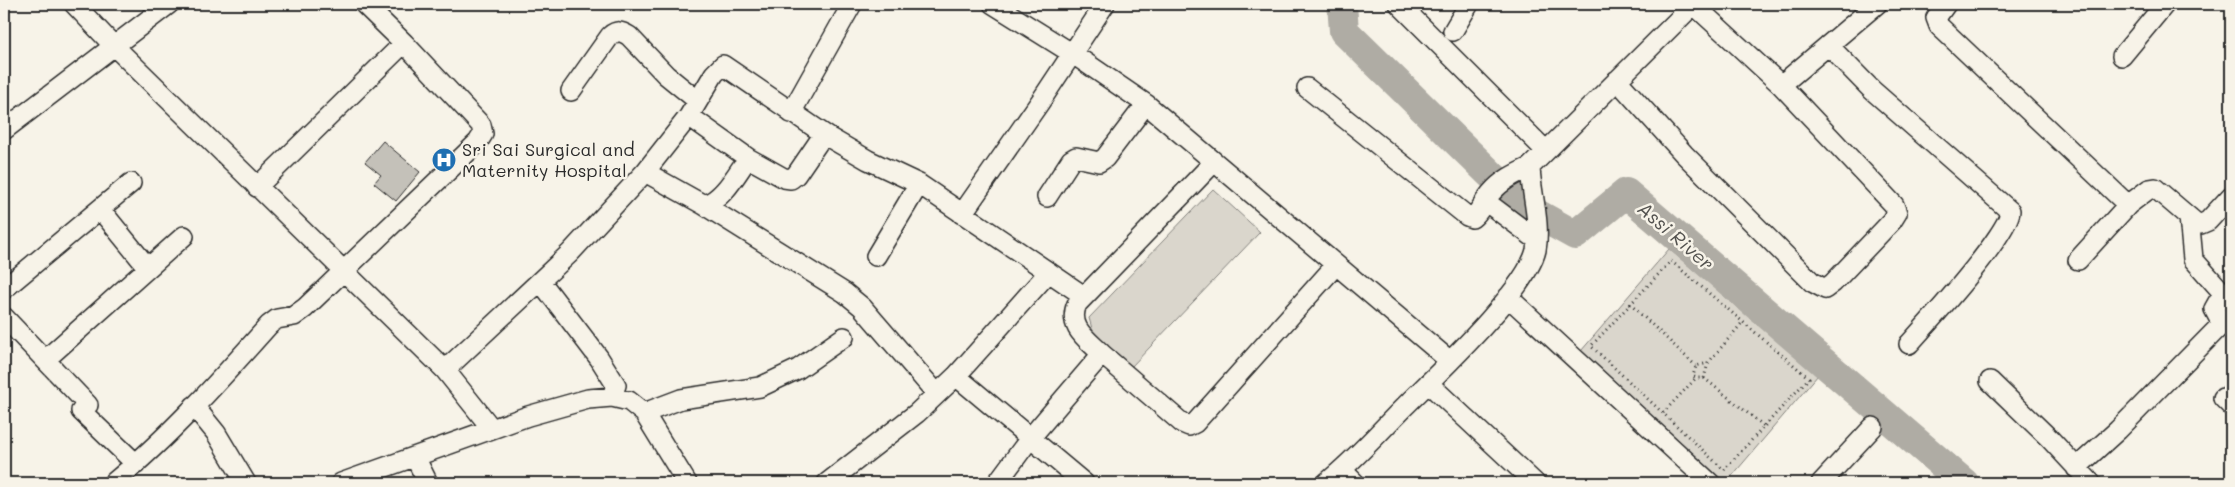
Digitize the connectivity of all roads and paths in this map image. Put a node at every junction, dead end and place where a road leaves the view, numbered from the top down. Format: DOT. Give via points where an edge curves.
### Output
graph roads {
  1 [pos="74,4"];
  2 [pos="169,4"];
  3 [pos="364,4"];
  4 [pos="852,4"];
  5 [pos="993,4"];
  6 [pos="1105,4"];
  7 [pos="1399,4"];
  8 [pos="1469,4"];
  9 [pos="1693,4"];
  10 [pos="1877,4"];
  11 [pos="1946,4"];
  12 [pos="2165,4"];
  13 [pos="1453,31"];
  14 [pos="404,43"];
  15 [pos="112,45"];
  16 [pos="1828,45"];
  17 [pos="1073,54"];
  18 [pos="2122,56"];
  19 [pos="1618,80"];
  20 [pos="1781,85"];
  21 [pos="1307,88"];
  22 [pos="571,91"];
  23 [pos="1146,104"];
  24 [pos="693,109"];
  25 [pos="791,113"];
  26 [pos="4,130"];
  27 [pos="824,134"];
  28 [pos="1546,152"];
  29 [pos="748,158"];
  30 [pos="1214,162"];
  31 [pos="644,172"];
  32 [pos="1530,176"];
  33 [pos="131,183"];
  34 [pos="918,184"];
  35 [pos="257,187"];
  36 [pos="2231,196"];
  37 [pos="1047,197"];
  38 [pos="1488,197"];
  39 [pos="704,205"];
  40 [pos="2128,205"];
  41 [pos="100,209"];
  42 [pos="962,214"];
  43 [pos="2189,217"];
  44 [pos="1536,234"];
  45 [pos="184,236"];
  46 [pos="876,256"];
  47 [pos="2078,260"];
  48 [pos="1335,266"];
  49 [pos="148,268"];
  50 [pos="345,272"];
  51 [pos="1049,272"];
  52 [pos="541,282"];
  53 [pos="4,289"];
  54 [pos="1084,296"];
  55 [pos="1508,297"];
  56 [pos="1630,304"];
  57 [pos="4,317"];
  58 [pos="1742,323"];
  59 [pos="2227,325"];
  60 [pos="844,337"];
  61 [pos="1909,344"];
  62 [pos="1102,354"];
  63 [pos="45,360"];
  64 [pos="1450,361"];
  65 [pos="1708,364"];
  66 [pos="1696,366"];
  67 [pos="445,370"];
  68 [pos="956,376"];
  69 [pos="1696,378"];
  70 [pos="1704,378"];
  71 [pos="1990,381"];
  72 [pos="1428,383"];
  73 [pos="937,394"];
  74 [pos="612,398"];
  75 [pos="194,406"];
  76 [pos="644,413"];
  77 [pos="1663,413"];
  78 [pos="1764,426"];
  79 [pos="1873,427"];
  80 [pos="492,429"];
  81 [pos="1032,437"];
  82 [pos="415,457"];
  83 [pos="136,464"];
  84 [pos="2076,468"];
  85 [pos="1349,477"];
  86 [pos="113,483"];
  87 [pos="246,483"];
  88 [pos="341,483"];
  89 [pos="428,483"];
  90 [pos="687,483"];
  91 [pos="827,483"];
  92 [pos="997,483"];
  93 [pos="1084,483"];
  94 [pos="1326,483"];
  95 [pos="1535,483"];
  96 [pos="1710,483"];
  97 [pos="1821,483"];
  98 [pos="2091,483"];
  1 -- 15 [label="street"];
  2 -- 15 [label="street"];
  3 -- 14 [label="street"];
  4 -- 25 [label="street"];
  5 -- 17 [label="street"];
  6 -- 17 [label="street"];
  7 -- 28 [label="street"];
  8 -- 13 [label="street"];
  9 -- 19 [label="street"];
  9 -- 20 [label="street"];
  10 -- 16 [label="street"];
  11 -- 40 [label="street" via="1936,18 1939,26"];
  12 -- 18 [label="street"];
  14 -- 35 [label="street"];
  14 -- 50 [label="street" via="481,125 483,134"];
  15 -- 26 [label="street"];
  15 -- 35 [label="street"];
  16 -- 20 [label="street"];
  16 -- 61 [label="street" via="1872,90 2010,211 2007,224 1963,282"];
  17 -- 23 [label="street"];
  17 -- 42 [label="street"];
  19 -- 20 [label="street" via="1684,154 1812,282 1825,289 1897,213 1894,205"];
  19 -- 28 [label="street"];
  21 -- 38 [label="street" via="1468,216 1472,218 1478,214"];
  22 -- 24 [label="street" via="610,36 621,31 666,75"];
  23 -- 30 [label="street"];
  23 -- 37 [label="street" via="1105,158 1099,162 1076,157 1071,160"];
  24 -- 25 [label="street" via="723,65"];
  24 -- 29 [label="street"];
  24 -- 31 [label="street"];
  25 -- 27 [label="street"];
  27 -- 29 [label="street" via="791,179"];
  27 -- 34 [label="street"];
  28 -- 32 [label="street"];
  29 -- 39 [label="street" via="718,197"];
  30 -- 48 [label="street"];
  30 -- 54 [label="street"];
  31 -- 39 [label="street"];
  31 -- 52 [label="street"];
  32 -- 38 [label="street" via="1509,177"];
  32 -- 44 [label="street"];
  33 -- 41 [label="street"];
  34 -- 42 [label="street"];
  34 -- 46 [label="street"];
  35 -- 50 [label="street"];
  36 -- 43 [label="street" via="2208,221 2201,224"];
  38 -- 44 [label="street"];
  39 -- 73 [label="street" via="845,293 862,307"];
  40 -- 43 [label="street" via="2155,188"];
  40 -- 47 [label="street"];
  41 -- 49 [label="street"];
  41 -- 53 [label="street"];
  42 -- 51 [label="street"];
  43 -- 59 [label="street" via="2193,259 2223,293 2214,309"];
  44 -- 55 [label="street" via="1532,262"];
  45 -- 49 [label="street"];
  48 -- 62 [label="street" via="1189,426"];
  48 -- 64 [label="street"];
  49 -- 63 [label="street"];
  50 -- 67 [label="street"];
  50 -- 75 [label="street" via="299,313 277,319 269,325"];
  51 -- 54 [label="street"];
  51 -- 68 [label="street"];
  52 -- 67 [label="street"];
  52 -- 74 [label="street" via="604,364 616,385"];
  54 -- 62 [label="street" via="1073,313 1074,324"];
  55 -- 64 [label="street"];
  55 -- 96 [label="street"];
  56 -- 58 [label="path" via="1671,261"];
  56 -- 66 [label="path"];
  56 -- 77 [label="path" via="1591,346"];
  57 -- 63 [label="street"];
  58 -- 65 [label="path"];
  58 -- 78 [label="path" via="1809,378"];
  59 -- 84 [label="street"];
  60 -- 76 [label="street" via="798,369 760,387 681,399"];
  62 -- 81 [label="street"];
  63 -- 83 [label="street"];
  64 -- 72 [label="street"];
  65 -- 66 [label="path"];
  65 -- 70 [label="path"];
  66 -- 69 [label="path"];
  67 -- 80 [label="street"];
  68 -- 73 [label="street"];
  68 -- 81 [label="street"];
  69 -- 70 [label="path"];
  69 -- 77 [label="path"];
  70 -- 78 [label="path"];
  71 -- 84 [label="street"];
  72 -- 85 [label="street"];
  72 -- 95 [label="street"];
  73 -- 91 [label="street" via="896,431"];
  74 -- 76 [label="street" via="629,401"];
  74 -- 80 [label="street" via="588,399"];
  75 -- 83 [label="street"];
  75 -- 87 [label="street" via="216,433"];
  76 -- 90 [label="street"];
  77 -- 78 [label="path" via="1724,470"];
  79 -- 97 [label="street"];
  80 -- 82 [label="street"];
  81 -- 92 [label="street"];
  81 -- 93 [label="street"];
  82 -- 88 [label="street"];
  82 -- 89 [label="street"];
  83 -- 86 [label="street"];
  84 -- 98 [label="street"];
  85 -- 94 [label="street"];
}
